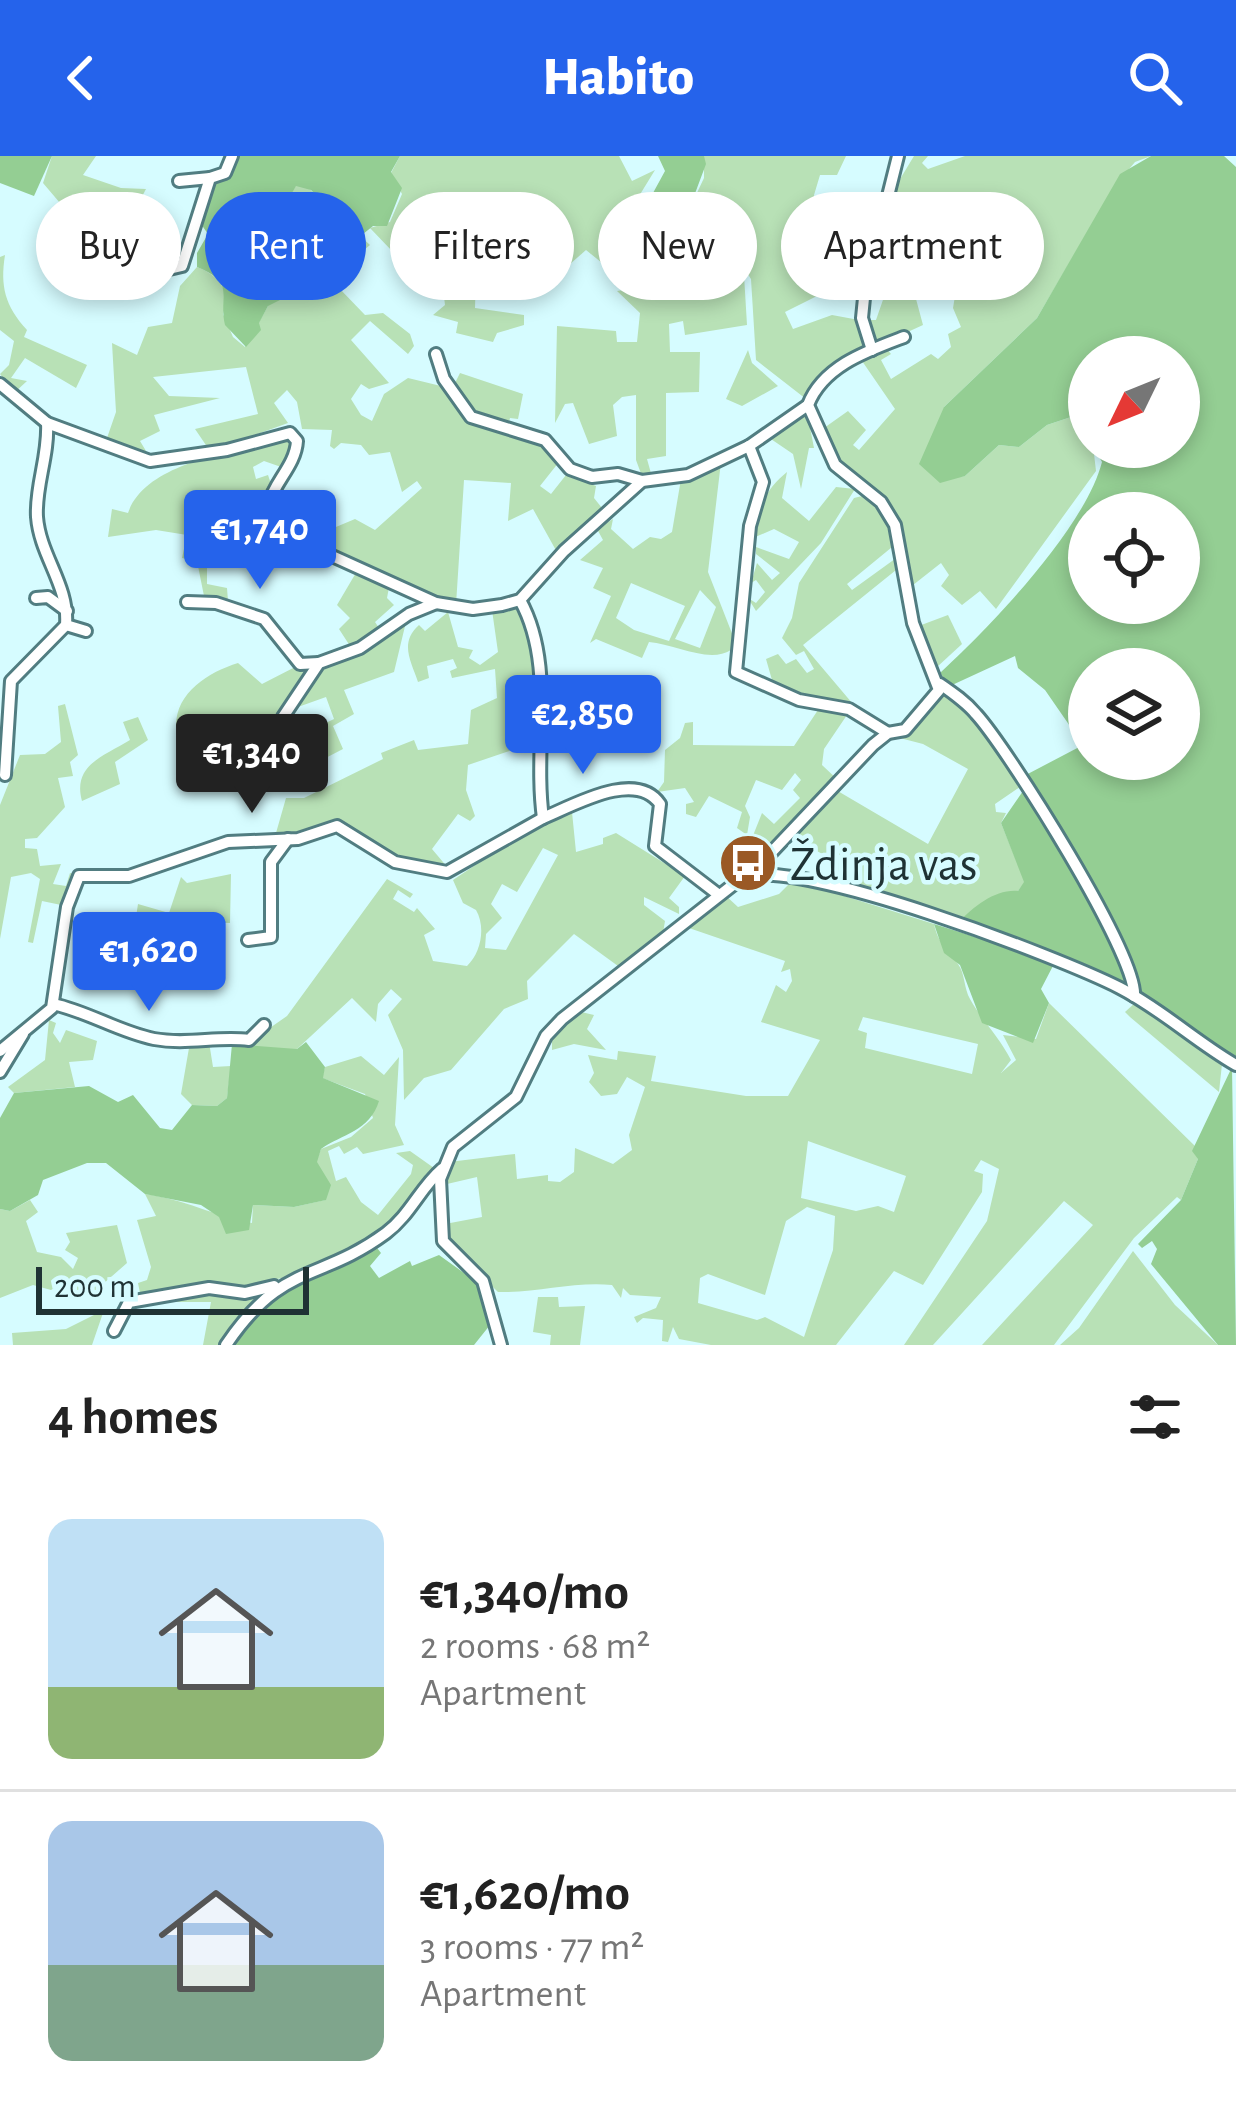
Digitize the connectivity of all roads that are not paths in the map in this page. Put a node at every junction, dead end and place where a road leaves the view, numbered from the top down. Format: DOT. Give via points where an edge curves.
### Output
graph roads {
  1 [pos="232,156"];
  2 [pos="898,156"];
  3 [pos="210,178"];
  4 [pos="179,181"];
  5 [pos="181,266"];
  6 [pos="904,337"];
  7 [pos="872,350"];
  8 [pos="436,354"];
  9 [pos="0,384"];
  10 [pos="808,405"];
  11 [pos="47,423"];
  12 [pos="748,446"];
  13 [pos="642,481"];
  14 [pos="36,598"];
  15 [pos="520,600"];
  16 [pos="187,602"];
  17 [pos="436,603"];
  18 [pos="69,627"];
  19 [pos="86,632"];
  20 [pos="319,663"];
  21 [pos="940,684"];
  22 [pos="3,693"];
  23 [pos="888,733"];
  24 [pos="304,744"];
  25 [pos="5,775"];
  26 [pos="543,818"];
  27 [pos="288,839"];
  28 [pos="750,874"];
  29 [pos="719,895"];
  30 [pos="248,940"];
  31 [pos="1134,996"];
  32 [pos="53,1004"];
  33 [pos="264,1025"];
  34 [pos="24,1030"];
  35 [pos="0,1051"];
  36 [pos="1236,1064"];
  37 [pos="0,1072"];
  38 [pos="442,1169"];
  39 [pos="277,1285"];
  40 [pos="114,1331"];
  41 [pos="226,1345"];
  42 [pos="501,1345"];
  1 -- 3 [label="street" via="225,173"];
  2 -- 7 [label="street" via="865,288 862,318"];
  3 -- 4 [label="street"];
  3 -- 5 [label="street"];
  6 -- 7 [label="street"];
  7 -- 10 [label="street" via="820,382"];
  8 -- 13 [label="street" via="471,417 545,440 570,469"];
  9 -- 11 [label="street"];
  10 -- 12 [label="street"];
  10 -- 21 [label="street" via="835,465 881,502 895,525 913,623"];
  11 -- 17 [label="street" via="164,462 290,433 296,455 267,501 277,531"];
  11 -- 18 [label="street" via="38,518"];
  12 -- 13 [label="street" via="688,475"];
  12 -- 23 [label="street" via="763,482 750,526 736,672 799,700 849,709"];
  13 -- 15 [label="street"];
  14 -- 18 [label="street" via="48,597"];
  15 -- 17 [label="street" via="472,610"];
  15 -- 26 [label="street" via="542,698"];
  16 -- 20 [label="street" via="264,619 301,664"];
  17 -- 20 [label="street"];
  18 -- 19 [label="street"];
  18 -- 22 [label="street" via="32,654"];
  20 -- 24 [label="street" via="283,717"];
  21 -- 23 [label="street" via="917,721"];
  21 -- 31 [label="street" via="983,722 1047,823 1118,940"];
  22 -- 25 [label="street"];
  23 -- 28 [label="street"];
  26 -- 27 [label="street" via="455,870 380,855 337,826"];
  26 -- 29 [label="street" via="604,794 649,792 660,804 658,852"];
  27 -- 30 [label="street" via="271,862 271,937"];
  27 -- 32 [label="street" via="228,842 129,876 79,876"];
  28 -- 29 [label="street"];
  28 -- 31 [label="street" via="821,881 956,923"];
  29 -- 38 [label="street" via="552,1028 516,1097 453,1147"];
  31 -- 36 [label="street"];
  32 -- 33 [label="street" via="186,1044 226,1034 249,1040"];
  32 -- 34 [label="street"];
  34 -- 35 [label="street"];
  34 -- 37 [label="street"];
  38 -- 39 [label="street" via="412,1210 371,1243"];
  38 -- 42 [label="street" via="442,1241 483,1281"];
  39 -- 40 [label="street" via="129,1302"];
  39 -- 41 [label="street"];
}
